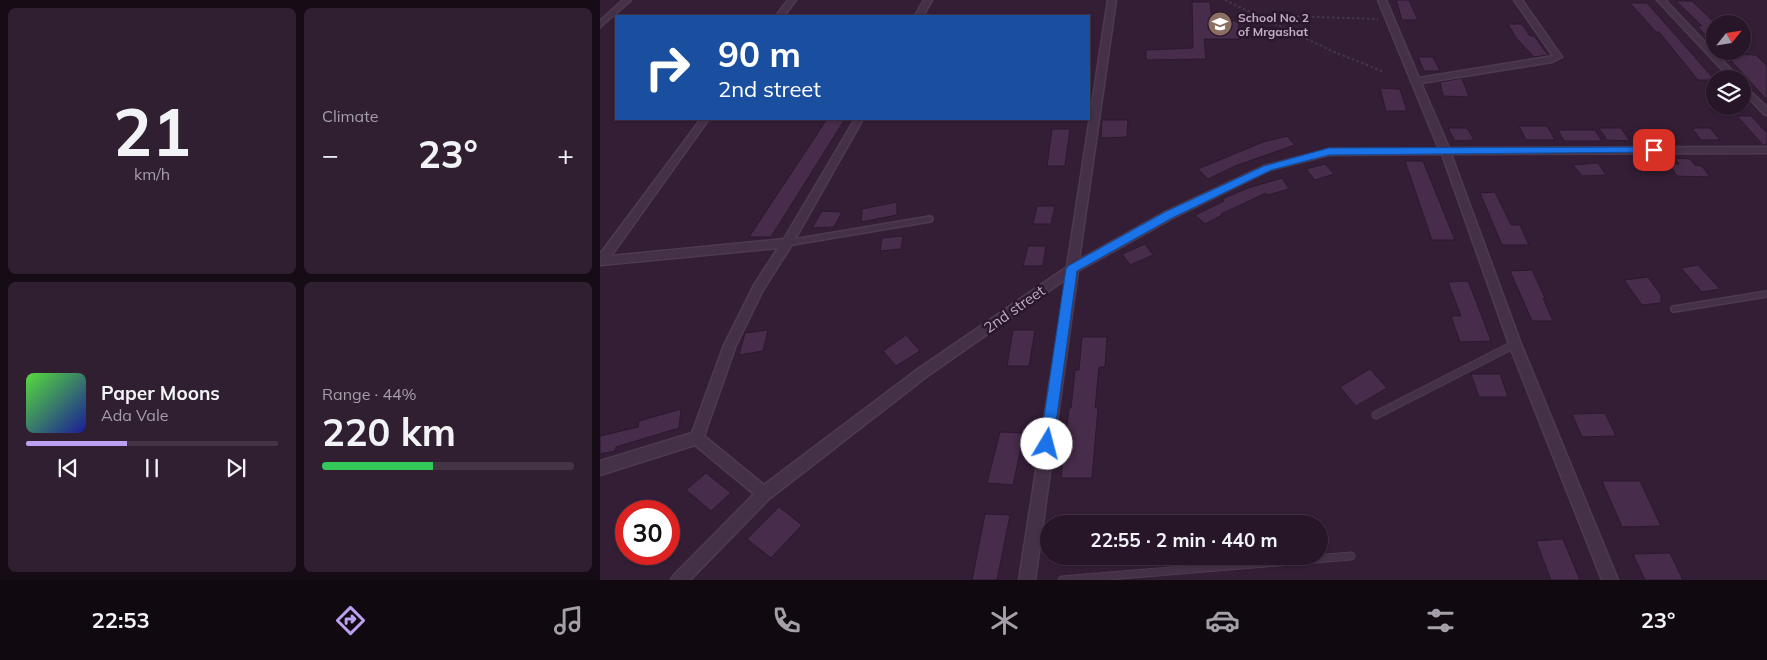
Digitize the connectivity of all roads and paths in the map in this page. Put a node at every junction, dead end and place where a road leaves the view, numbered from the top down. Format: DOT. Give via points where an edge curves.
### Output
graph roads {
  1 [pos="627,0"];
  2 [pos="792,0"];
  3 [pos="928,0"];
  4 [pos="1112,0"];
  5 [pos="1225,0"];
  6 [pos="1382,0"];
  7 [pos="1518,0"];
  8 [pos="1661,0"];
  9 [pos="781,15"];
  10 [pos="920,15"];
  11 [pos="1255,15"];
  12 [pos="1390,19"];
  13 [pos="600,25"];
  14 [pos="1727,70"];
  15 [pos="1382,71"];
  16 [pos="1416,82"];
  17 [pos="1751,95"];
  18 [pos="1767,112"];
  19 [pos="704,120"];
  20 [pos="858,120"];
  21 [pos="1767,150"];
  22 [pos="1445,151"];
  23 [pos="930,219"];
  24 [pos="787,244"];
  25 [pos="601,261"];
  26 [pos="1072,269"];
  27 [pos="1767,294"];
  28 [pos="1674,309"];
  29 [pos="1515,344"];
  30 [pos="1376,415"];
  31 [pos="697,438"];
  32 [pos="600,468"];
  33 [pos="764,494"];
  34 [pos="1351,556"];
  35 [pos="679,580"];
  36 [pos="1027,580"];
  37 [pos="1062,580"];
  38 [pos="1610,580"];
  1 -- 13 [label="street"];
  2 -- 9 [label="street"];
  3 -- 10 [label="street"];
  4 -- 26 [label="street"];
  5 -- 11 [label="path"];
  6 -- 12 [label="street"];
  7 -- 16 [label="street" via="1558,57"];
  8 -- 14 [label="street"];
  11 -- 12 [label="path"];
  11 -- 15 [label="path"];
  12 -- 16 [label="street"];
  16 -- 22 [label="street"];
  17 -- 18 [label="street"];
  19 -- 25 [label="street"];
  20 -- 24 [label="street"];
  21 -- 22 [label="street, 2nd street"];
  22 -- 26 [label="street, 2nd street" via="1329,152 1267,168 1169,215"];
  22 -- 29 [label="street"];
  23 -- 24 [label="lane"];
  24 -- 25 [label="street"];
  24 -- 31 [label="street" via="758,288 730,345"];
  26 -- 33 [label="street, 2nd street" via="922,373"];
  26 -- 36 [label="street"];
  27 -- 28 [label="lane"];
  29 -- 30 [label="lane"];
  29 -- 38 [label="street"];
  31 -- 32 [label="street"];
  31 -- 33 [label="street"];
  33 -- 35 [label="street, 2nd street"];
  34 -- 37 [label="lane"];
}
